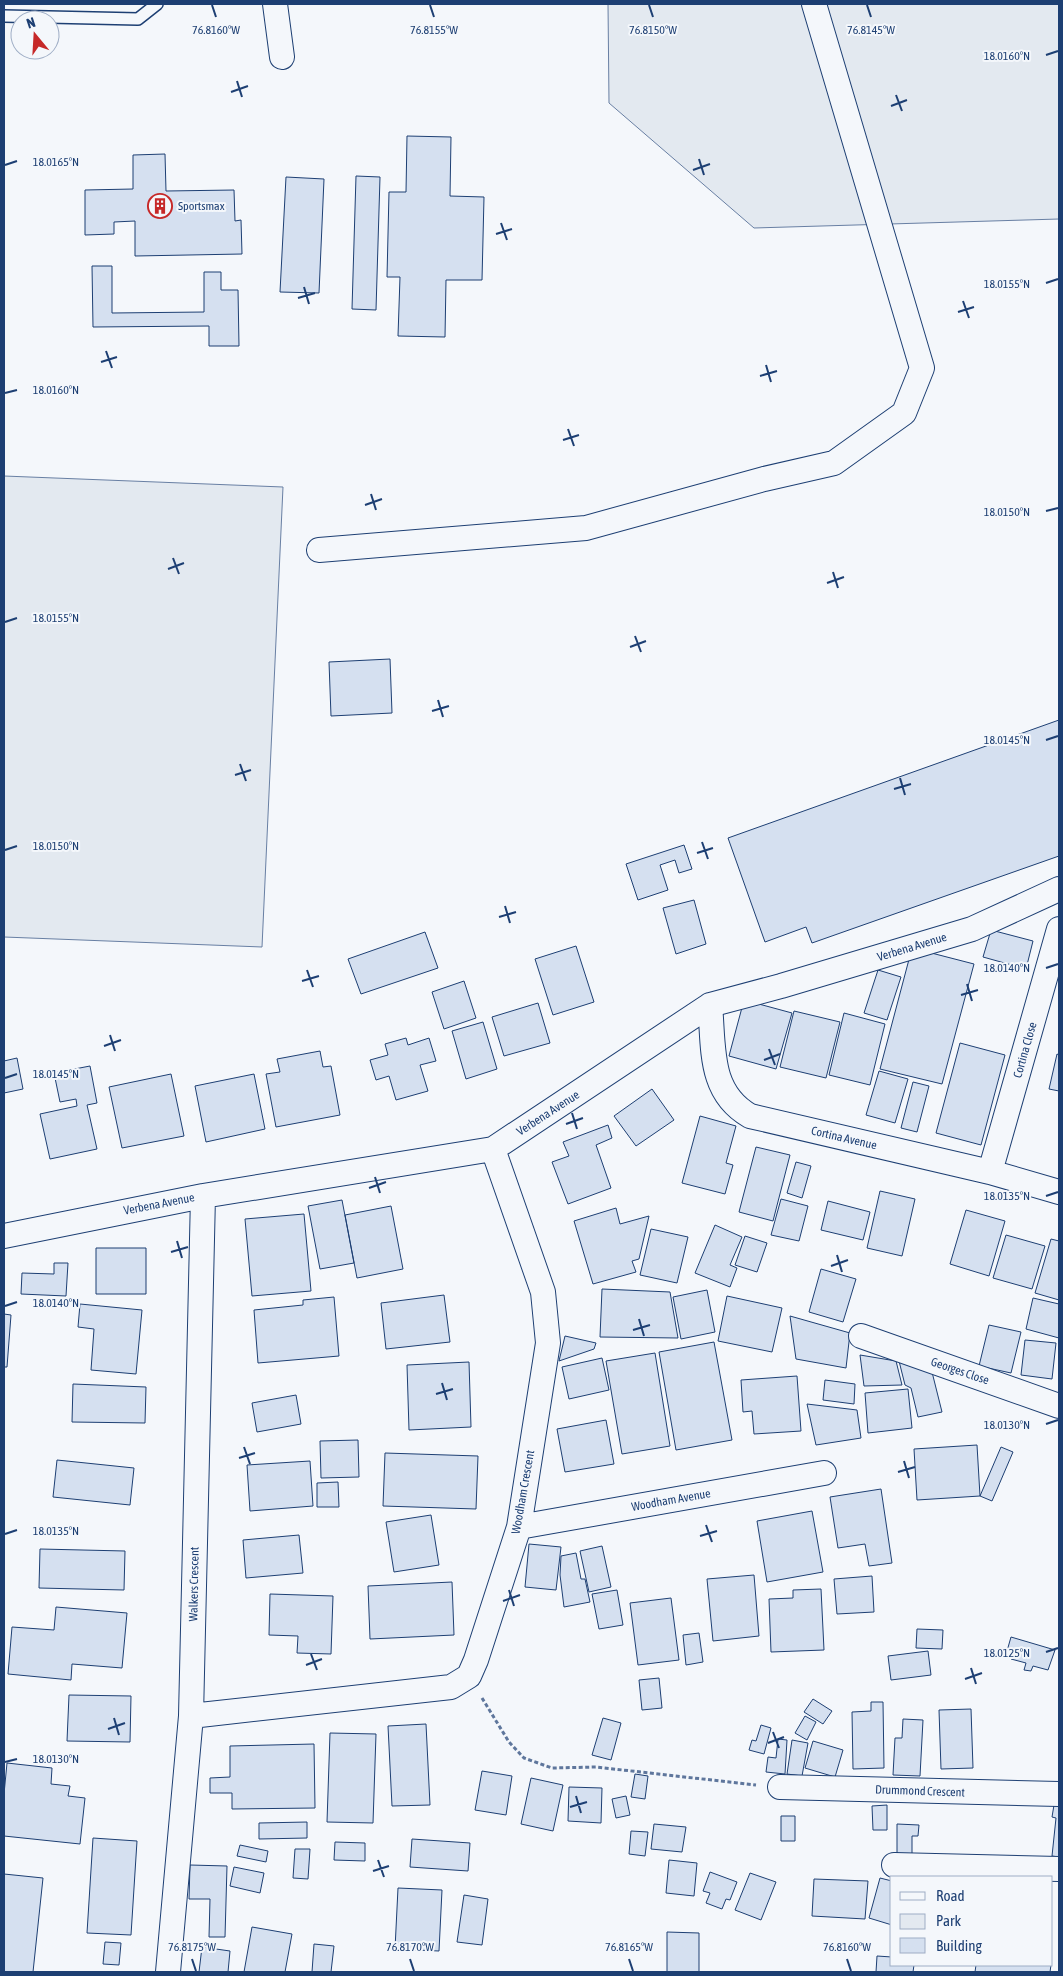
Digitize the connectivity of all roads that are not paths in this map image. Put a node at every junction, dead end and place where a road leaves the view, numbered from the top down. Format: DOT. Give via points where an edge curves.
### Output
graph roads {
  1 [pos="157,4"];
  2 [pos="275,4"];
  3 [pos="814,4"];
  4 [pos="4,16"];
  5 [pos="282,57"];
  6 [pos="319,550"];
  7 [pos="1059,889"];
  8 [pos="1059,929"];
  9 [pos="710,1004"];
  10 [pos="493,1149"];
  11 [pos="990,1172"];
  12 [pos="1059,1192"];
  13 [pos="203,1196"];
  14 [pos="4,1236"];
  15 [pos="861,1336"];
  16 [pos="1059,1406"];
  17 [pos="824,1473"];
  18 [pos="519,1527"];
  19 [pos="191,1716"];
  20 [pos="780,1787"];
  21 [pos="1059,1794"];
  22 [pos="894,1865"];
  23 [pos="1059,1869"];
  24 [pos="168,1972"];
  1 -- 4 [label="lane" via="138,19"];
  2 -- 5 [label="street"];
  3 -- 6 [label="street" via="922,368 904,413 834,462 586,528"];
  7 -- 9 [label="street, Verbena Avenue" via="972,929"];
  8 -- 11 [label="street, Cortina Close"];
  9 -- 10 [label="street, Verbena Avenue"];
  9 -- 11 [label="street, Cortina Avenue" via="720,1085 727,1098 750,1116"];
  10 -- 13 [label="street, Verbena Avenue"];
  10 -- 18 [label="street, Woodham Crescent" via="542,1292 548,1343"];
  11 -- 12 [label="street, Cortina Avenue"];
  13 -- 14 [label="street, Verbena Avenue"];
  13 -- 19 [label="street, Walkers Crescent"];
  15 -- 16 [label="street, Georges Close"];
  17 -- 18 [label="street, Woodham Avenue"];
  18 -- 19 [label="street, Woodham Crescent" via="476,1660 468,1676 451,1687"];
  19 -- 24 [label="street, Walkers Crescent"];
  20 -- 21 [label="street, Drummond Crescent"];
  22 -- 23 [label="street"];
}
